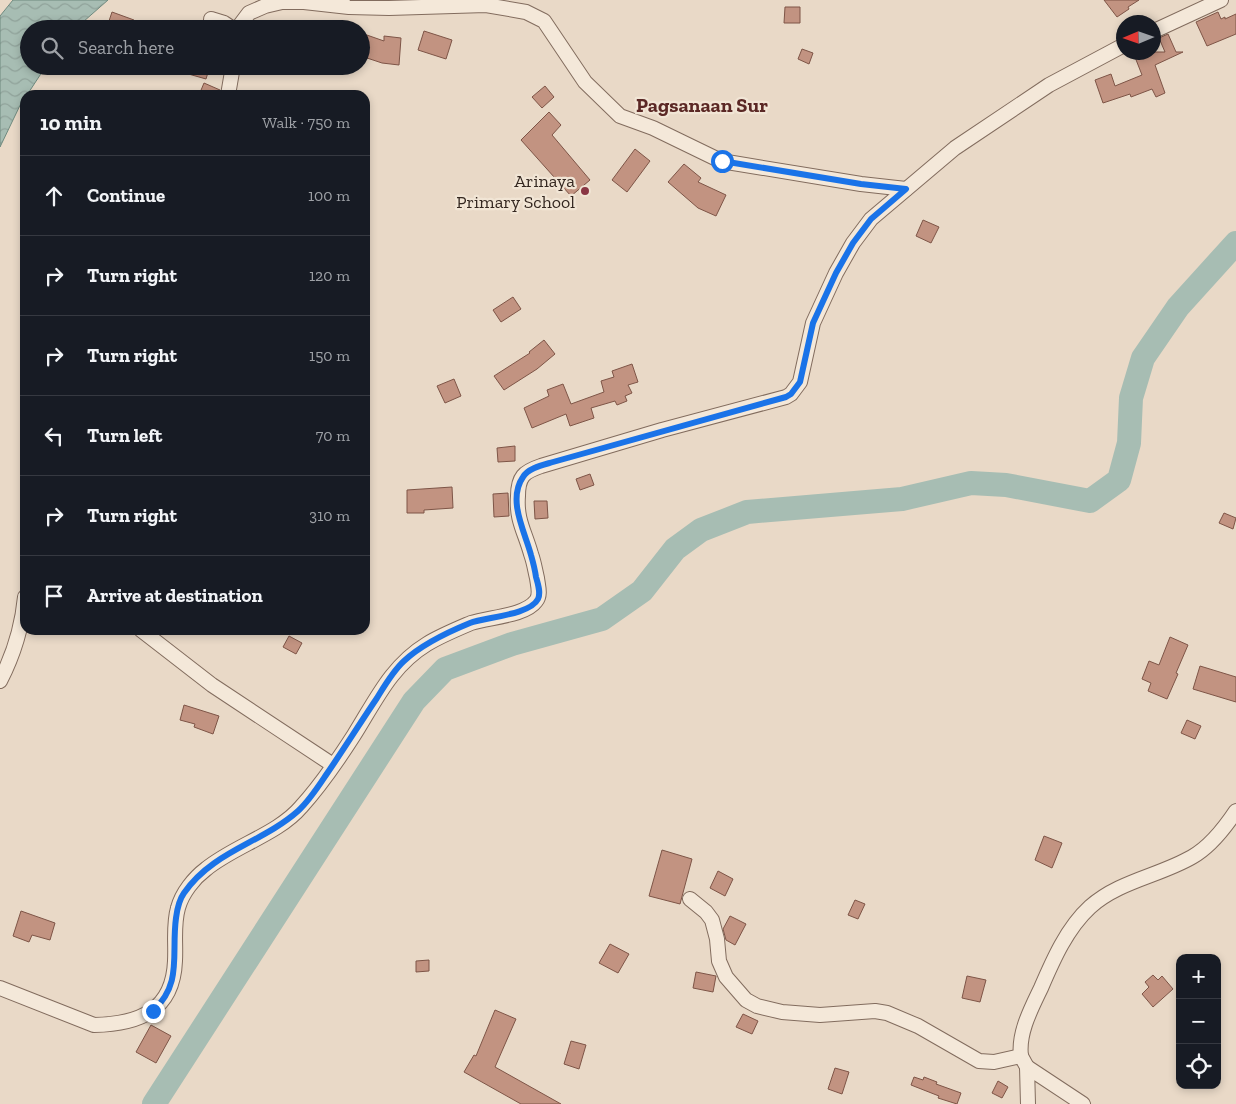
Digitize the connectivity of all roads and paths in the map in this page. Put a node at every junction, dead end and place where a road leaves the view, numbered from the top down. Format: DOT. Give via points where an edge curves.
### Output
graph roads {
  1 [pos="1221,0"];
  2 [pos="211,19"];
  3 [pos="214,20"];
  4 [pos="244,20"];
  5 [pos="1161,27"];
  6 [pos="1116,49"];
  7 [pos="232,75"];
  8 [pos="229,90"];
  9 [pos="906,189"];
  10 [pos="20,631"];
  11 [pos="147,635"];
  12 [pos="0,681"];
  13 [pos="334,765"];
  14 [pos="1236,811"];
  15 [pos="690,899"];
  16 [pos="0,988"];
  17 [pos="1024,1062"];
  18 [pos="1028,1104"];
  19 [pos="1083,1104"];
  1 -- 5 [label="street"];
  2 -- 3 [label="street"];
  4 -- 9 [label="street" via="249,13 282,2 389,8 486,5 526,12 544,21 584,82 620,116 722,161"];
  6 -- 9 [label="street" via="1050,85 955,148"];
  7 -- 8 [label="street"];
  9 -- 13 [label="street" via="871,219 836,273 813,323 800,382 791,394 541,466 523,476 518,489 517,511 533,562 538,600 521,611 470,624 430,642 404,660"];
  10 -- 12 [label="street"];
  11 -- 13 [label="street" via="212,685"];
  13 -- 16 [label="street" via="300,810 220,858 204,870 183,894 175,925 174,976 170,991 153,1011 133,1019 94,1025"];
  14 -- 17 [label="street" via="1203,850 1112,892 1079,918 1057,953 1032,1006 1022,1034"];
  15 -- 17 [label="street" via="712,920 726,977 746,1000 757,1006 820,1015 887,1013 918,1026 979,1061"];
  17 -- 18 [label="street"];
  17 -- 19 [label="street"];
}
